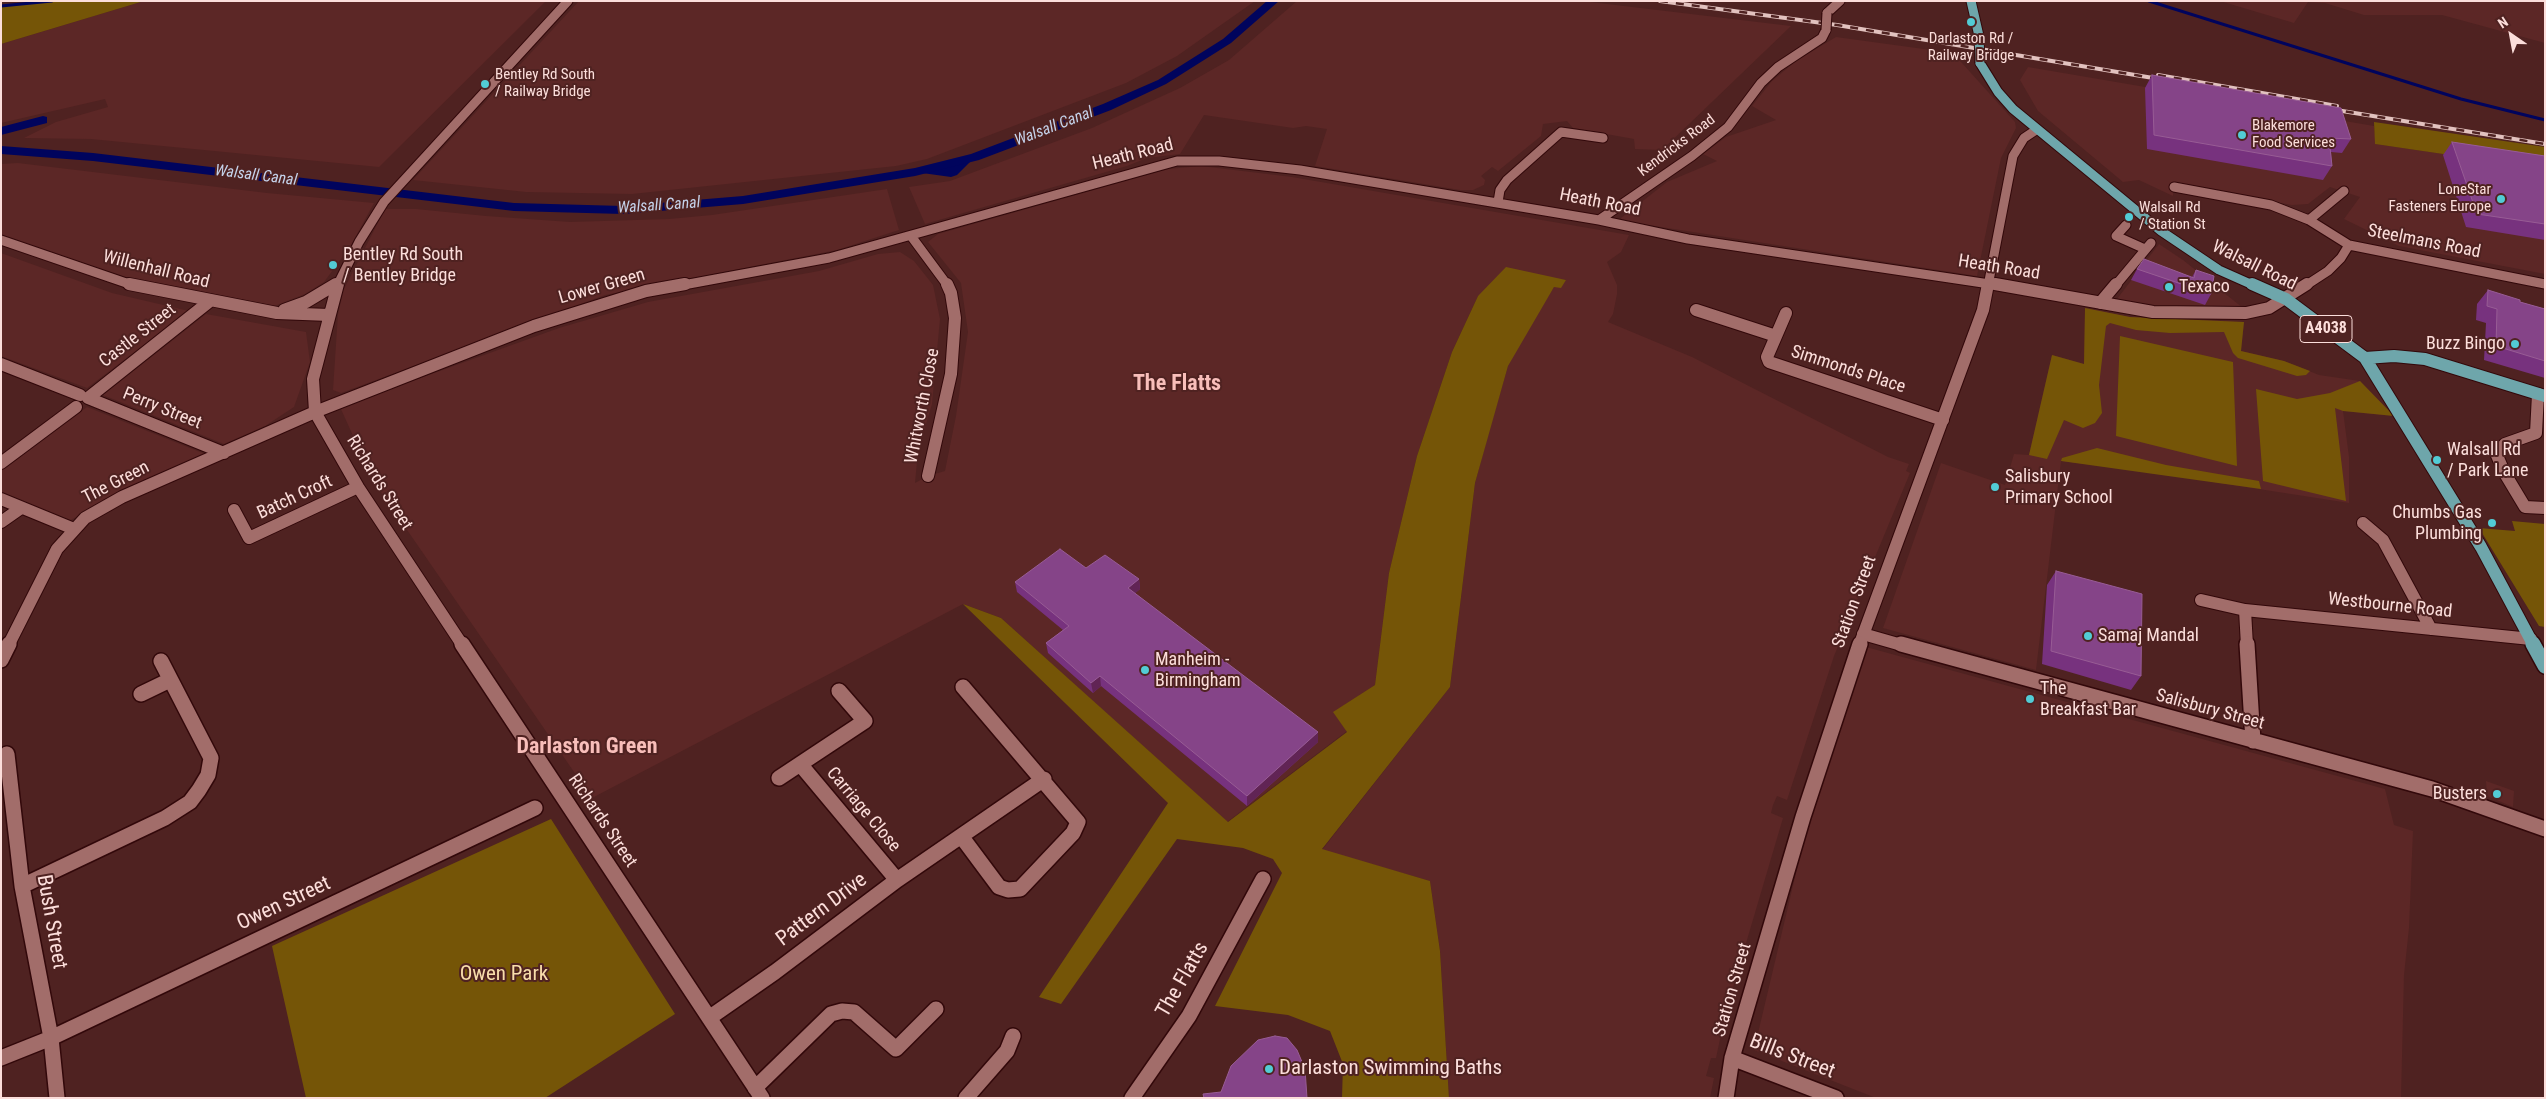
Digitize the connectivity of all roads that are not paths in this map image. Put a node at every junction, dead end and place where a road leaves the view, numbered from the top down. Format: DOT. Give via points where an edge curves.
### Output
graph roads {
  1 [pos="568,1"];
  2 [pos="1840,1"];
  3 [pos="1971,1"];
  4 [pos="2036,130"];
  5 [pos="1603,138"];
  6 [pos="2174,187"];
  7 [pos="2344,191"];
  8 [pos="1498,202"];
  9 [pos="1600,220"];
  10 [pos="2309,220"];
  11 [pos="2126,225"];
  12 [pos="911,236"];
  13 [pos="1,240"];
  14 [pos="2349,245"];
  15 [pos="338,283"];
  16 [pos="1988,283"];
  17 [pos="2545,284"];
  18 [pos="2286,299"];
  19 [pos="210,302"];
  20 [pos="2100,303"];
  21 [pos="1696,310"];
  22 [pos="277,313"];
  23 [pos="1786,313"];
  24 [pos="328,315"];
  25 [pos="1776,336"];
  26 [pos="2365,358"];
  27 [pos="1,364"];
  28 [pos="2541,395"];
  29 [pos="81,400"];
  30 [pos="315,412"];
  31 [pos="1943,420"];
  32 [pos="2540,435"];
  33 [pos="224,453"];
  34 [pos="1,463"];
  35 [pos="928,476"];
  36 [pos="358,487"];
  37 [pos="1,499"];
  38 [pos="21,508"];
  39 [pos="2545,508"];
  40 [pos="234,510"];
  41 [pos="1,522"];
  42 [pos="2363,524"];
  43 [pos="74,528"];
  44 [pos="2201,600"];
  45 [pos="2245,610"];
  46 [pos="2431,629"];
  47 [pos="1863,634"];
  48 [pos="2531,639"];
  49 [pos="1,660"];
  50 [pos="161,661"];
  51 [pos="2545,666"];
  52 [pos="170,680"];
  53 [pos="964,686"];
  54 [pos="839,691"];
  55 [pos="141,694"];
  56 [pos="2253,741"];
  57 [pos="7,754"];
  58 [pos="800,764"];
  59 [pos="779,778"];
  60 [pos="1044,779"];
  61 [pos="535,808"];
  62 [pos="2545,829"];
  63 [pos="961,836"];
  64 [pos="1263,879"];
  65 [pos="897,880"];
  66 [pos="22,886"];
  67 [pos="936,1009"];
  68 [pos="709,1018"];
  69 [pos="1013,1036"];
  70 [pos="51,1038"];
  71 [pos="1,1058"];
  72 [pos="1732,1058"];
  73 [pos="759,1093"];
  74 [pos="57,1098"];
  75 [pos="966,1098"];
  76 [pos="1132,1098"];
  77 [pos="1726,1098"];
  78 [pos="1836,1098"];
  1 -- 15 [label="street" via="384,202"];
  2 -- 9 [label="street, Kendricks Road, bridge" via="1827,13 1822,38 1760,83 1728,127"];
  3 -- 4 [label="main road, Walsall Road / A4038, bridge" via="1979,36 1980,63 1998,92"];
  4 -- 16 [label="street, Station Street" via="2024,138 2013,156"];
  4 -- 18 [label="main road, Walsall Road / A4038" via="2181,246 2219,270"];
  5 -- 8 [label="street" via="1561,132 1507,180 1500,190"];
  6 -- 10 [label="street" via="2271,206"];
  7 -- 10 [label="street"];
  8 -- 9 [label="street, Heath Road"];
  8 -- 12 [label="street, Heath Road" via="1300,170 1194,160 1140,169"];
  9 -- 16 [label="street, Heath Road" via="1688,239"];
  10 -- 14 [label="street"];
  11 -- 20 [label="street" via="2116,236 2148,246"];
  12 -- 30 [label="street, Lower Green" via="795,266 655,290 606,302 524,330"];
  12 -- 35 [label="street, Whitworth Close" via="944,278 951,293 955,318 951,374"];
  13 -- 19 [label="street, Willenhall Road" via="131,285"];
  14 -- 17 [label="street, Steelmans Road"];
  14 -- 18 [label="street, Steelmans Road" via="2328,271"];
  15 -- 22 [label="street" via="306,302"];
  15 -- 24 [label="street"];
  16 -- 20 [label="street, Heath Road"];
  16 -- 31 [label="street, Station Street" via="1984,310"];
  18 -- 20 [label="street, Heath Road" via="2270,308 2246,313 2153,312"];
  18 -- 26 [label="main road, Walsall Road / A4038"];
  19 -- 22 [label="street, Willenhall Road"];
  19 -- 29 [label="street, Castle Street"];
  21 -- 25 [label="street, Simmonds Place"];
  22 -- 24 [label="street, Willenhall Road"];
  23 -- 25 [label="street, Simmonds Place"];
  24 -- 30 [label="street" via="313,379"];
  25 -- 31 [label="street, Simmonds Place" via="1767,357 1769,362"];
  26 -- 28 [label="main road" via="2425,359"];
  26 -- 48 [label="main road, Walsall Road / A4038" via="2481,547"];
  27 -- 29 [label="street, Perry Street"];
  28 -- 32 [label="street"];
  29 -- 33 [label="street, Perry Street"];
  29 -- 34 [label="street, Castle Street"];
  30 -- 33 [label="street, The Green"];
  30 -- 36 [label="street, Richards Street"];
  31 -- 47 [label="street, Station Street"];
  32 -- 39 [label="street" via="2505,444 2496,453 2525,507"];
  33 -- 43 [label="street, The Green" via="122,497 100,508"];
  36 -- 40 [label="street, Batch Croft" via="249,538"];
  36 -- 68 [label="street, Richards Street"];
  37 -- 38 [label="street"];
  38 -- 41 [label="street"];
  38 -- 43 [label="street"];
  42 -- 46 [label="street" via="2383,540"];
  43 -- 49 [label="street, The Green" via="44,571"];
  44 -- 45 [label="street, Westbourne Road"];
  45 -- 46 [label="street, Westbourne Road"];
  45 -- 56 [label="street"];
  46 -- 48 [label="street, Westbourne Road"];
  47 -- 56 [label="street, Salisbury Street"];
  47 -- 72 [label="street, Station Street" via="1803,817"];
  48 -- 51 [label="main road, Walsall Road / A4038"];
  50 -- 52 [label="street"];
  52 -- 55 [label="street"];
  52 -- 66 [label="street" via="211,758 208,775 199,790 190,802 165,818"];
  53 -- 60 [label="street"];
  54 -- 58 [label="street, Carriage Close" via="865,721"];
  56 -- 62 [label="street, Salisbury Street" via="2432,788"];
  57 -- 66 [label="street, Bush Street"];
  58 -- 59 [label="street, Carriage Close"];
  58 -- 65 [label="street, Carriage Close"];
  60 -- 63 [label="street, Pattern Drive"];
  60 -- 63 [label="street" via="1078,822 1073,833 1020,889 999,887"];
  61 -- 70 [label="street, Owen Street"];
  63 -- 65 [label="street, Pattern Drive"];
  64 -- 76 [label="street, The Flatts" via="1189,1016"];
  65 -- 68 [label="street, Pattern Drive"];
  66 -- 70 [label="street, Bush Street"];
  67 -- 73 [label="street" via="896,1049 854,1012 832,1014"];
  68 -- 73 [label="street, Richards Street"];
  69 -- 75 [label="street" via="1007,1051"];
  70 -- 71 [label="street, Owen Street"];
  70 -- 74 [label="street, Bush Street"];
  72 -- 77 [label="street, Station Street"];
  72 -- 78 [label="street, Bills Street"];
}
